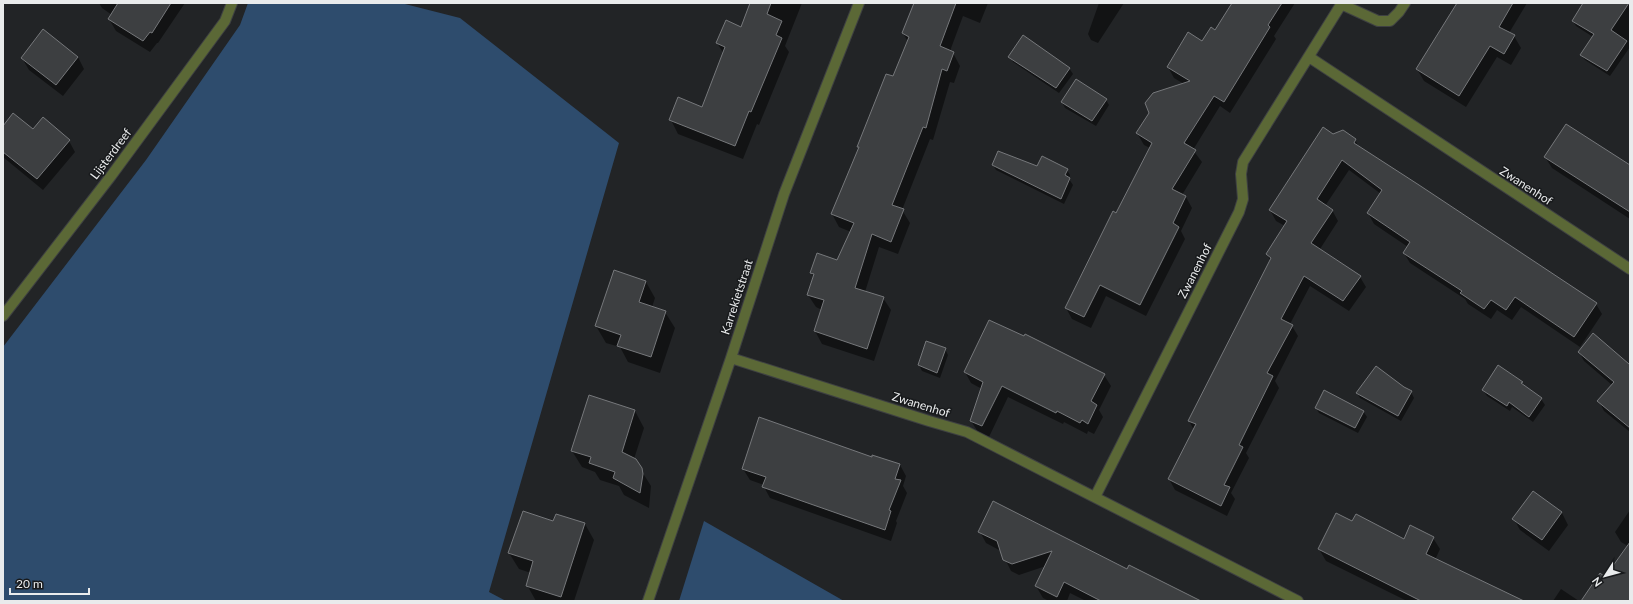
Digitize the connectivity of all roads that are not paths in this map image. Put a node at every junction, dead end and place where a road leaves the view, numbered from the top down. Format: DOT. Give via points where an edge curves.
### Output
graph roads {
  1 [pos="232,3"];
  2 [pos="859,3"];
  3 [pos="1405,3"];
  4 [pos="1341,4"];
  5 [pos="1308,57"];
  6 [pos="1630,269"];
  7 [pos="3,316"];
  8 [pos="731,358"];
  9 [pos="1095,497"];
  10 [pos="648,601"];
  11 [pos="1298,601"];
  1 -- 7 [label="street, Lijsterdreef" via="225,21 125,158"];
  2 -- 8 [label="street, Karrekietstraat" via="784,194"];
  3 -- 4 [label="street, Zwanenhof" via="1390,21 1378,21"];
  4 -- 5 [label="street, Zwanenhof"];
  5 -- 6 [label="street, Zwanenhof"];
  5 -- 9 [label="street, Zwanenhof" via="1243,162 1239,212"];
  8 -- 9 [label="street, Zwanenhof" via="967,432"];
  8 -- 10 [label="street, Karrekietstraat"];
  9 -- 11 [label="street, Zwanenhof"];
}
